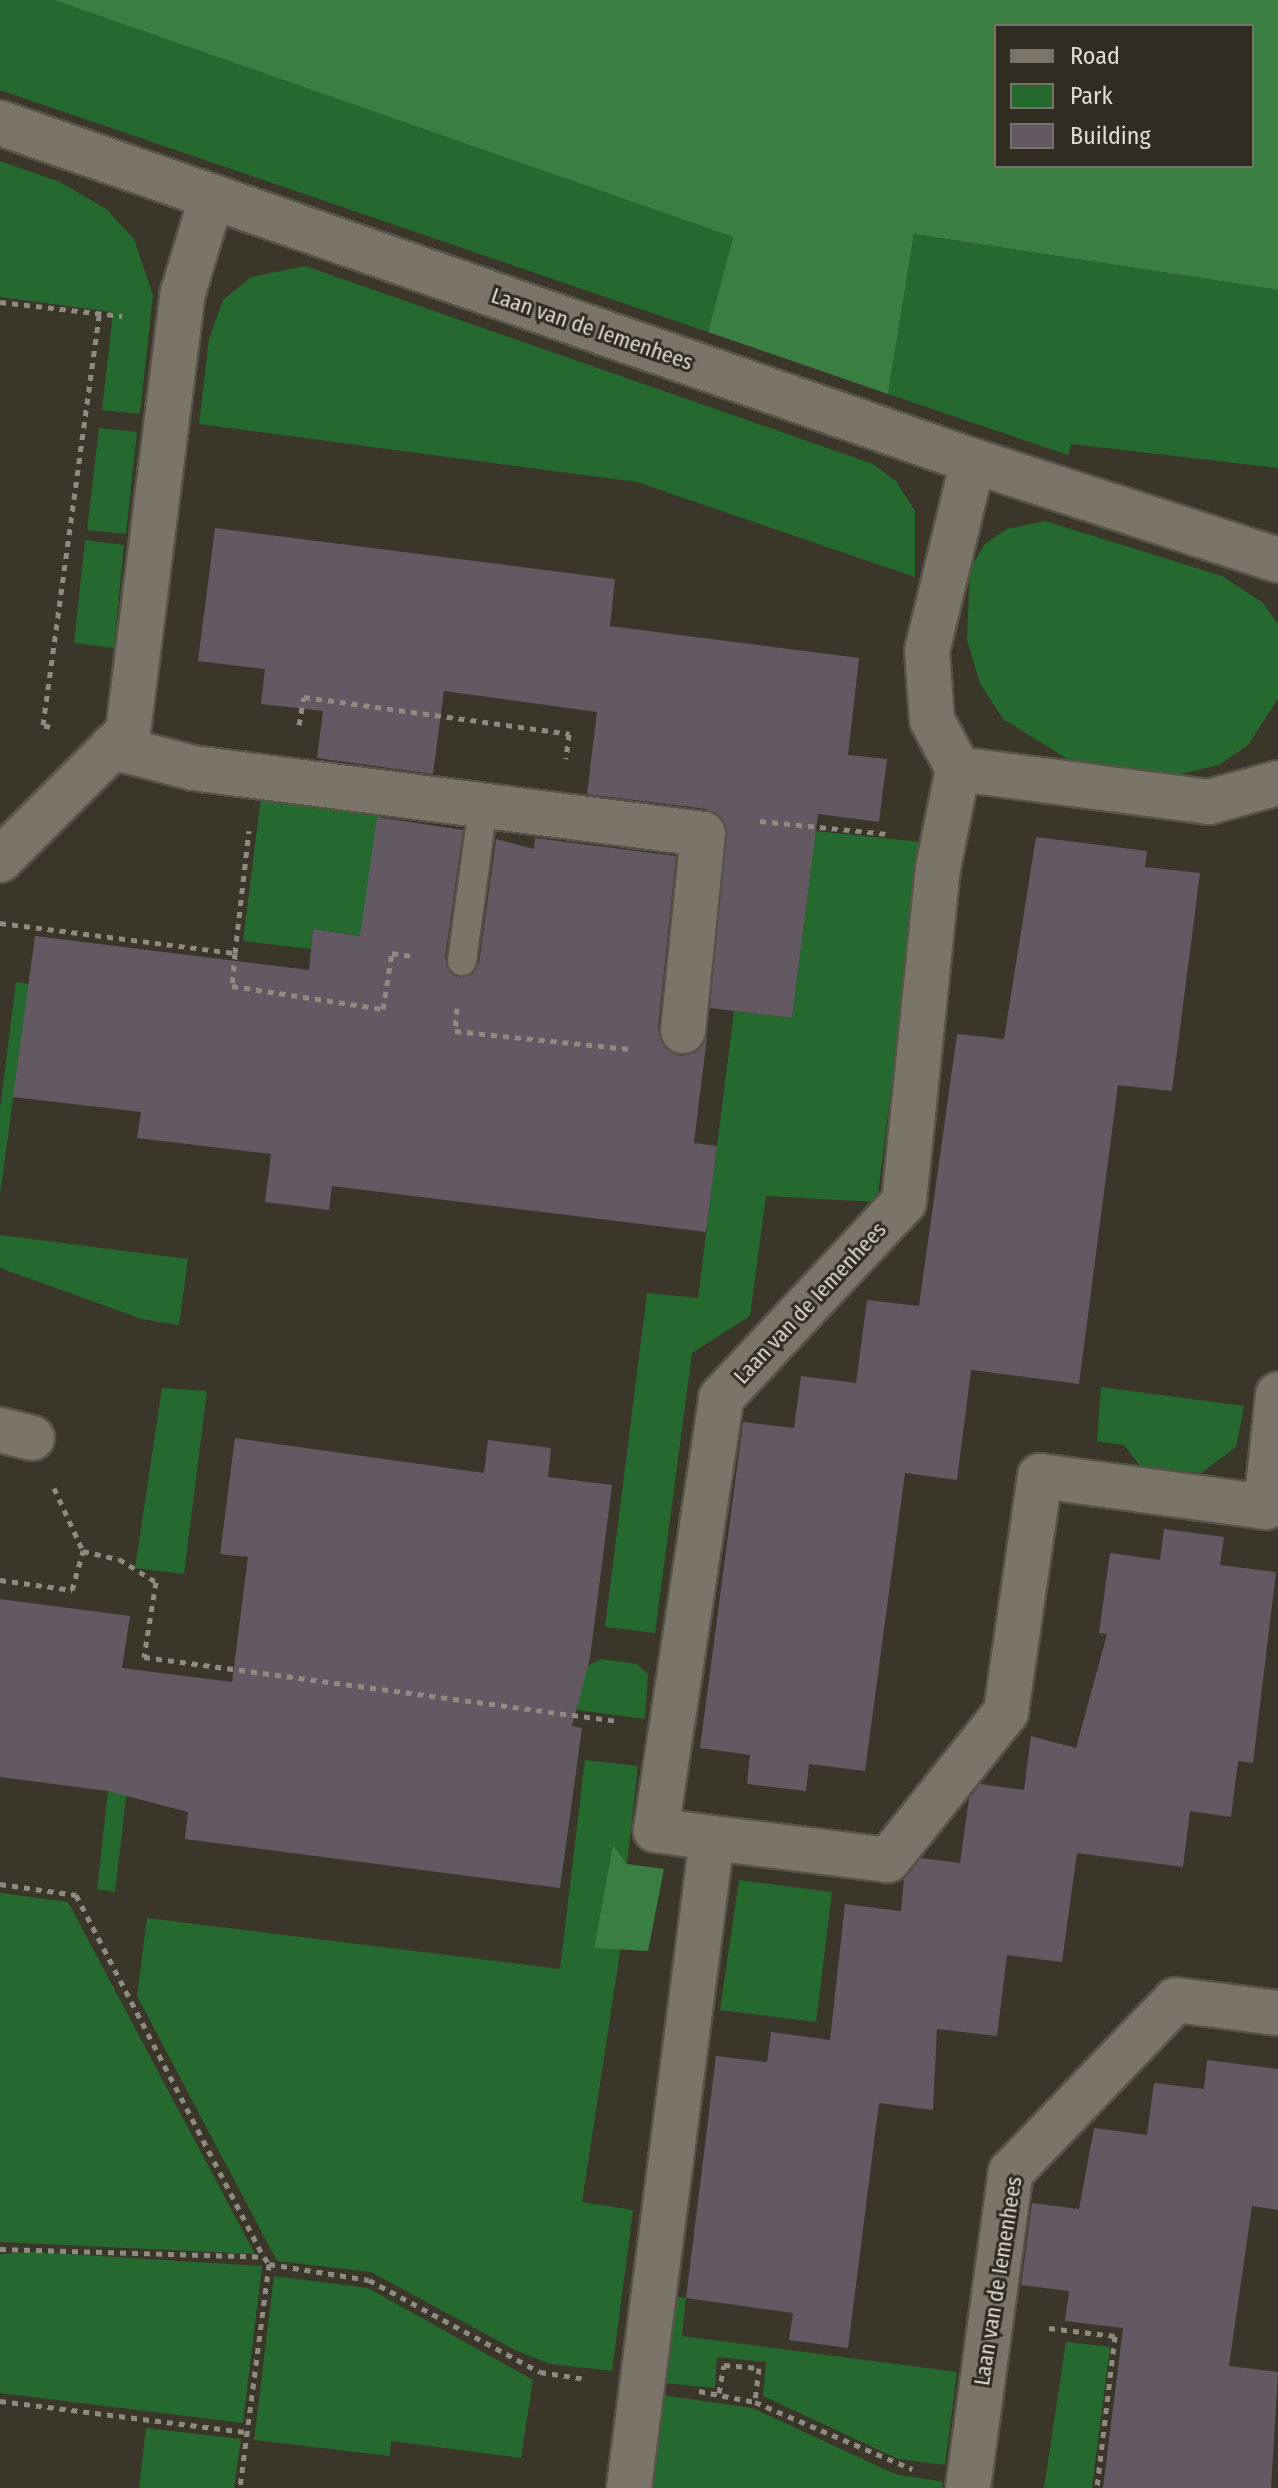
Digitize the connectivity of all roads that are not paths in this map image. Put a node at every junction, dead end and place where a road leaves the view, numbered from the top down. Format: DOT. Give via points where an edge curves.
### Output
graph roads {
  1 [pos="0,123"];
  2 [pos="212,196"];
  3 [pos="973,461"];
  4 [pos="1278,560"];
  5 [pos="112,747"];
  6 [pos="958,769"];
  7 [pos="1278,783"];
  8 [pos="483,806"];
  9 [pos="0,860"];
  10 [pos="462,961"];
  11 [pos="683,1031"];
  12 [pos="1278,1395"];
  13 [pos="1272,1511"];
  14 [pos="712,1838"];
  15 [pos="1278,2013"];
  16 [pos="968,2483"];
  17 [pos="629,2488"];
  1 -- 2 [label="street, Laan van de Iemenhees"];
  2 -- 3 [label="street, Laan van de Iemenhees"];
  2 -- 5 [label="street" via="179,323 128,732"];
  3 -- 4 [label="street, Laan van de Iemenhees"];
  3 -- 6 [label="street" via="927,651 932,720"];
  5 -- 8 [label="street" via="273,778"];
  5 -- 9 [label="street"];
  6 -- 7 [label="street" via="1209,802"];
  6 -- 14 [label="street, Laan van de Iemenhees" via="943,840 904,1202 721,1398 656,1830"];
  8 -- 10 [label="lane"];
  8 -- 11 [label="street" via="698,834"];
  12 -- 13 [label="street, Laan van de Iemenhees"];
  13 -- 14 [label="street, Laan van de Iemenhees" via="1040,1476 1006,1712 888,1860"];
  14 -- 17 [label="street"];
  15 -- 16 [label="street, Laan van de Iemenhees" via="1176,2000 1011,2172"];
}
